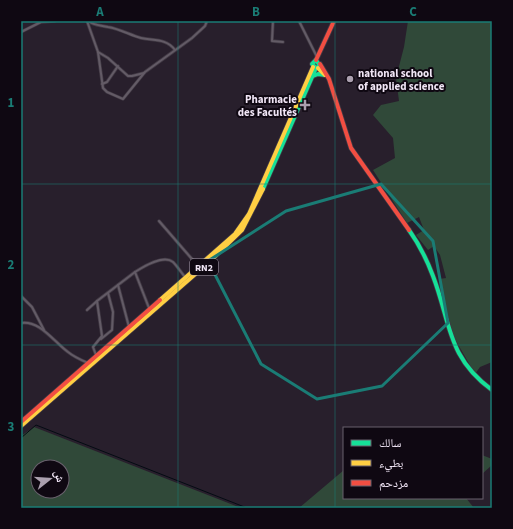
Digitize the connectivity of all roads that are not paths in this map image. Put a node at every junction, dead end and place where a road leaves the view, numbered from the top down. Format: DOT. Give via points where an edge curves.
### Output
graph roads {
  1 [pos="55,21"];
  2 [pos="88,21"];
  3 [pos="207,21"];
  4 [pos="272,21"];
  5 [pos="299,21"];
  6 [pos="334,21"];
  7 [pos="21,32"];
  8 [pos="284,42"];
  9 [pos="174,50"];
  10 [pos="98,52"];
  11 [pos="317,64"];
  12 [pos="118,66"];
  13 [pos="145,72"];
  14 [pos="325,75"];
  15 [pos="312,77"];
  16 [pos="329,79"];
  17 [pos="102,84"];
  18 [pos="159,221"];
  19 [pos="199,267"];
  20 [pos="135,272"];
  21 [pos="186,278"];
  22 [pos="118,285"];
  23 [pos="108,293"];
  24 [pos="21,296"];
  25 [pos="98,301"];
  26 [pos="87,310"];
  27 [pos="150,310"];
  28 [pos="21,323"];
  29 [pos="129,327"];
  30 [pos="44,331"];
  31 [pos="101,339"];
  32 [pos="96,356"];
  33 [pos="89,363"];
  34 [pos="492,390"];
  35 [pos="21,422"];
  36 [pos="21,426"];
  1 -- 7 [label="street" via="41,22"];
  2 -- 9 [label="street" via="94,25 169,44"];
  2 -- 10 [label="street"];
  3 -- 9 [label="street" via="205,26"];
  4 -- 8 [label="street" via="272,41"];
  5 -- 11 [label="street"];
  6 -- 11 [label="main road, RN2"];
  9 -- 13 [label="street"];
  10 -- 12 [label="street"];
  10 -- 17 [label="street"];
  11 -- 14 [label="main road"];
  11 -- 15 [label="main road, RN2"];
  11 -- 16 [label="main road" via="327,72"];
  11 -- 19 [label="main road, RN2" via="249,214 235,234"];
  12 -- 13 [label="street" via="130,76"];
  12 -- 17 [label="street" via="107,82"];
  13 -- 17 [label="street" via="123,99 104,90"];
  14 -- 15 [label="main road" via="318,74"];
  14 -- 16 [label="main road"];
  15 -- 36 [label="main road, RN2" via="255,208 242,230 208,263"];
  16 -- 34 [label="main road" via="339,117 352,151 402,221 428,263 448,331 459,356 471,375"];
  18 -- 19 [label="street"];
  19 -- 21 [label="main road, RN2"];
  20 -- 21 [label="street" via="155,262 168,260 173,262"];
  20 -- 22 [label="street"];
  20 -- 27 [label="street"];
  21 -- 27 [label="main road, RN2"];
  22 -- 23 [label="street"];
  22 -- 29 [label="street"];
  23 -- 25 [label="street"];
  23 -- 31 [label="street" via="113,312 112,330"];
  24 -- 30 [label="street" via="32,307"];
  25 -- 26 [label="street"];
  25 -- 31 [label="street"];
  27 -- 29 [label="main road, RN2"];
  28 -- 30 [label="street" via="31,324"];
  29 -- 32 [label="main road, RN2"];
  30 -- 33 [label="street" via="69,353"];
  31 -- 32 [label="street" via="93,347"];
  32 -- 33 [label="main road, RN2"];
  33 -- 35 [label="main road, RN2"];
}
